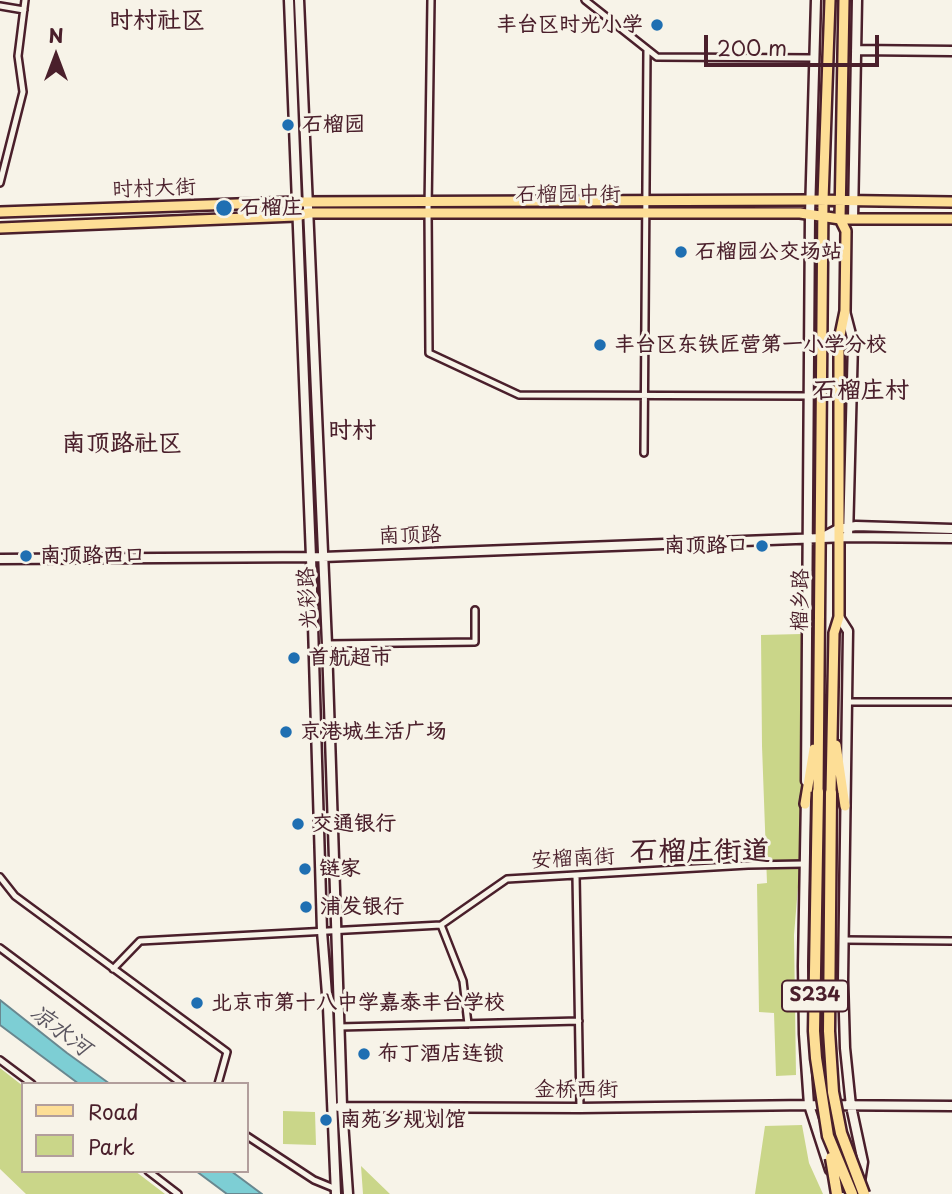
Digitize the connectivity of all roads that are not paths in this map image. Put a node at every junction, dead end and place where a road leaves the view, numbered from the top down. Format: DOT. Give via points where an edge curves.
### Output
graph roads {
  1 [pos="25,0"];
  2 [pos="289,0"];
  3 [pos="299,0"];
  4 [pos="431,0"];
  5 [pos="585,0"];
  6 [pos="816,0"];
  7 [pos="830,0"];
  8 [pos="844,0"];
  9 [pos="857,0"];
  10 [pos="0,6"];
  11 [pos="24,10"];
  12 [pos="647,49"];
  13 [pos="856,50"];
  14 [pos="952,51"];
  15 [pos="814,58"];
  16 [pos="0,183"];
  17 [pos="810,200"];
  18 [pos="823,200"];
  19 [pos="841,200"];
  20 [pos="646,201"];
  21 [pos="853,201"];
  22 [pos="296,202"];
  23 [pos="309,202"];
  24 [pos="952,202"];
  25 [pos="428,203"];
  26 [pos="0,212"];
  27 [pos="309,213"];
  28 [pos="428,213"];
  29 [pos="646,213"];
  30 [pos="810,215"];
  31 [pos="296,216"];
  32 [pos="823,216"];
  33 [pos="841,219"];
  34 [pos="853,219"];
  35 [pos="952,219"];
  36 [pos="0,228"];
  37 [pos="845,311"];
  38 [pos="645,396"];
  39 [pos="809,396"];
  40 [pos="644,453"];
  41 [pos="849,527"];
  42 [pos="952,529"];
  43 [pos="838,534"];
  44 [pos="848,537"];
  45 [pos="952,538"];
  46 [pos="821,539"];
  47 [pos="808,540"];
  48 [pos="311,557"];
  49 [pos="323,557"];
  50 [pos="0,559"];
  51 [pos="475,610"];
  52 [pos="839,617"];
  53 [pos="327,644"];
  54 [pos="847,702"];
  55 [pos="952,702"];
  56 [pos="832,718"];
  57 [pos="819,719"];
  58 [pos="818,792"];
  59 [pos="831,793"];
  60 [pos="805,804"];
  61 [pos="845,806"];
  62 [pos="804,864"];
  63 [pos="576,875"];
  64 [pos="0,877"];
  65 [pos="441,925"];
  66 [pos="322,931"];
  67 [pos="336,931"];
  68 [pos="844,940"];
  69 [pos="952,940"];
  70 [pos="0,948"];
  71 [pos="113,969"];
  72 [pos="579,1021"];
  73 [pos="468,1024"];
  74 [pos="340,1027"];
  75 [pos="0,1060"];
  76 [pos="29,1082"];
  77 [pos="179,1082"];
  78 [pos="219,1082"];
  79 [pos="809,1105"];
  80 [pos="851,1106"];
  81 [pos="952,1106"];
  82 [pos="331,1107"];
  83 [pos="342,1107"];
  84 [pos="580,1108"];
  85 [pos="828,1136"];
  86 [pos="248,1137"];
  87 [pos="151,1173"];
  88 [pos="336,1192"];
  89 [pos="178,1194"];
  90 [pos="348,1194"];
  91 [pos="837,1194"];
  92 [pos="852,1194"];
  93 [pos="858,1194"];
  94 [pos="864,1194"];
  1 -- 11 [label="street"];
  2 -- 22 [label="street, 光彩路"];
  3 -- 23 [label="street, 光彩路"];
  4 -- 25 [label="street"];
  5 -- 12 [label="street"];
  6 -- 15 [label="street, 榴乡路"];
  7 -- 18 [label="main road, 榴乡路"];
  8 -- 19 [label="main road, 榴乡路"];
  9 -- 13 [label="street"];
  10 -- 11 [label="street"];
  11 -- 16 [label="street" via="18,56 23,92"];
  12 -- 15 [label="street" via="657,57"];
  12 -- 20 [label="street"];
  13 -- 14 [label="street"];
  13 -- 21 [label="street"];
  15 -- 17 [label="street, 榴乡路"];
  17 -- 18 [label="main road, 石榴园中街"];
  17 -- 20 [label="main road, 石榴园中街"];
  17 -- 30 [label="street, 榴乡路"];
  18 -- 19 [label="main road, 石榴园中街"];
  18 -- 32 [label="main road, 榴乡路"];
  19 -- 21 [label="main road, 石榴园中街"];
  19 -- 33 [label="main road, 榴乡路"];
  20 -- 25 [label="main road, 石榴园中街"];
  20 -- 29 [label="street"];
  21 -- 24 [label="main road, 石榴园中街"];
  21 -- 34 [label="street"];
  22 -- 23 [label="main road, 时村大街"];
  22 -- 26 [label="main road, 时村大街"];
  22 -- 31 [label="street, 光彩路"];
  23 -- 25 [label="main road, 石榴园中街"];
  23 -- 27 [label="street, 光彩路"];
  25 -- 28 [label="street"];
  27 -- 28 [label="main road, 石榴园中街"];
  27 -- 31 [label="main road, 石榴园中街"];
  27 -- 49 [label="street, 光彩路"];
  28 -- 29 [label="main road, 石榴园中街"];
  28 -- 38 [label="street" via="429,352 519,395"];
  29 -- 30 [label="main road, 石榴园中街"];
  29 -- 38 [label="street"];
  30 -- 32 [label="main road, 石榴园中街"];
  30 -- 39 [label="street, 榴乡路"];
  31 -- 36 [label="main road, 时村大街"];
  31 -- 48 [label="street, 光彩路"];
  32 -- 33 [label="main road, 石榴园中街"];
  32 -- 46 [label="main road, 榴乡路"];
  33 -- 34 [label="main road, 石榴园中街"];
  33 -- 37 [label="main road, 榴乡路" via="846,231"];
  34 -- 35 [label="main road, 石榴园中街"];
  37 -- 41 [label="street, 榴乡路" via="853,342"];
  37 -- 43 [label="main road, 榴乡路" via="839,340"];
  38 -- 39 [label="street"];
  38 -- 40 [label="street"];
  39 -- 47 [label="street, 榴乡路"];
  41 -- 42 [label="street, 南顶路"];
  41 -- 43 [label="street, 南顶路"];
  41 -- 44 [label="street, 榴乡路"];
  43 -- 44 [label="street, 南顶路"];
  43 -- 46 [label="street, 南顶路"];
  43 -- 52 [label="main road, 榴乡路"];
  44 -- 45 [label="street, 南顶路"];
  46 -- 47 [label="street, 南顶路"];
  46 -- 57 [label="main road, 榴乡路"];
  47 -- 49 [label="street, 南顶路"];
  47 -- 60 [label="street, 榴乡路"];
  48 -- 49 [label="street, 南顶路"];
  48 -- 50 [label="street, 南顶路"];
  48 -- 66 [label="street, 光彩路"];
  49 -- 53 [label="street, 光彩路"];
  51 -- 53 [label="street" via="475,642"];
  52 -- 54 [label="street, 榴乡路" via="848,631"];
  52 -- 56 [label="main road, 榴乡路" via="834,633"];
  53 -- 67 [label="street, 光彩路"];
  54 -- 55 [label="street"];
  54 -- 61 [label="street, 榴乡路"];
  56 -- 59 [label="main road, 榴乡路"];
  56 -- 61 [label="main road"];
  57 -- 58 [label="main road, 榴乡路"];
  57 -- 60 [label="main road"];
  58 -- 85 [label="highway, 榴乡路 / S234, bridge" via="814,1031"];
  59 -- 94 [label="highway, 榴乡路 / S234, bridge" via="829,1031 833,1092 841,1133"];
  60 -- 62 [label="street, 榴乡路"];
  61 -- 68 [label="street, 榴乡路"];
  62 -- 63 [label="street, 安榴南街"];
  62 -- 79 [label="street, 榴乡路"];
  63 -- 65 [label="street, 安榴南街" via="507,879"];
  63 -- 72 [label="street"];
  64 -- 71 [label="street" via="15,896"];
  65 -- 67 [label="street"];
  65 -- 73 [label="street" via="463,981"];
  66 -- 67 [label="street"];
  66 -- 71 [label="street" via="139,942"];
  66 -- 82 [label="street, 光彩路"];
  67 -- 74 [label="street, 光彩路"];
  68 -- 69 [label="street"];
  68 -- 80 [label="street, 榴乡路" via="845,1048"];
  70 -- 77 [label="street"];
  71 -- 78 [label="street" via="227,1052"];
  72 -- 73 [label="street"];
  72 -- 84 [label="street"];
  73 -- 74 [label="street"];
  74 -- 83 [label="street, 光彩路"];
  75 -- 76 [label="street"];
  79 -- 80 [label="street, 金桥西街"];
  79 -- 84 [label="street, 金桥西街"];
  79 -- 91 [label="street, 榴乡路"];
  80 -- 81 [label="street, 金桥西街"];
  80 -- 93 [label="street, 榴乡路" via="863,1162"];
  82 -- 83 [label="street, 金桥西街"];
  82 -- 88 [label="street, 光彩路"];
  83 -- 84 [label="street, 金桥西街"];
  83 -- 90 [label="street, 光彩路"];
  85 -- 91 [label="highway, bridge"];
  85 -- 92 [label="highway, 榴乡路 / S234, bridge"];
  86 -- 88 [label="street"];
  87 -- 89 [label="street"];
}
